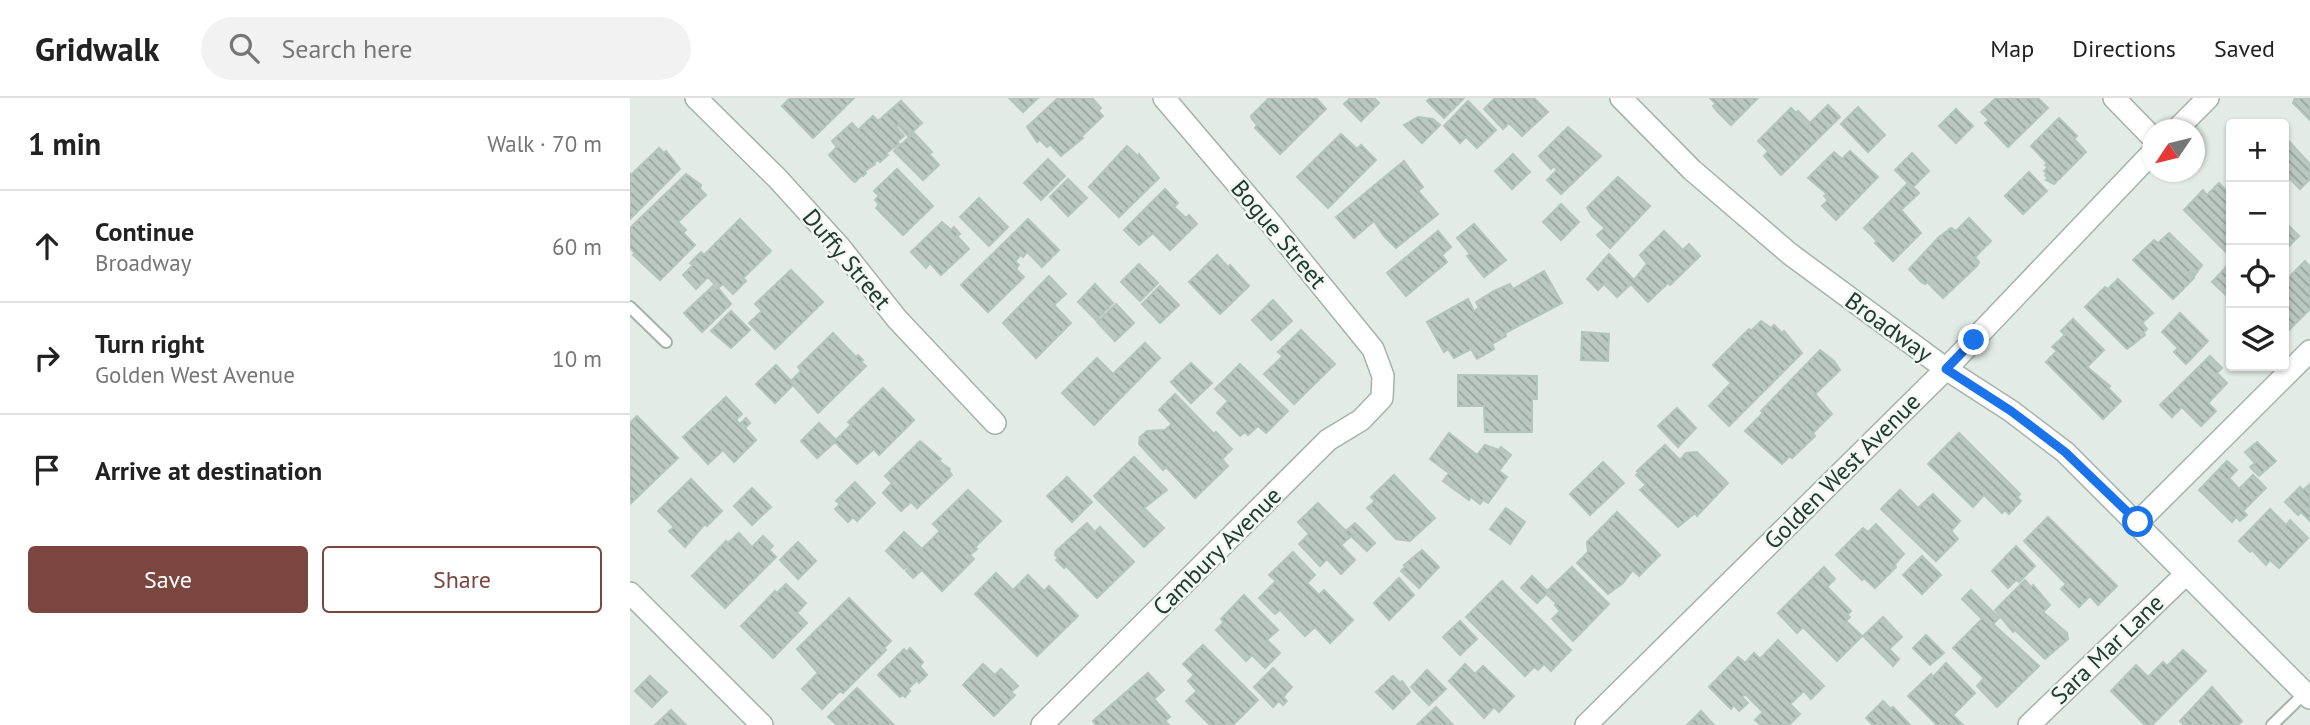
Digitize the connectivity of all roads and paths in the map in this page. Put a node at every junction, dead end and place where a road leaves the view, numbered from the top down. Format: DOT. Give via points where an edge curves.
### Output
graph roads {
  1 [pos="696,98"];
  2 [pos="1164,98"];
  3 [pos="1621,98"];
  4 [pos="2114,98"];
  5 [pos="2208,98"];
  6 [pos="2187,119"];
  7 [pos="2142,127"];
  8 [pos="2142,163"];
  9 [pos="630,307"];
  10 [pos="666,342"];
  11 [pos="2310,351"];
  12 [pos="1946,369"];
  13 [pos="1383,376"];
  14 [pos="995,423"];
  15 [pos="2138,522"];
  16 [pos="2186,574"];
  17 [pos="630,593"];
  18 [pos="2308,695"];
  19 [pos="762,725"];
  20 [pos="1042,725"];
  21 [pos="1586,725"];
  22 [pos="2028,725"];
  23 [pos="2272,725"];
  1 -- 14 [label="street, Duffy Street" via="777,178 897,320"];
  2 -- 13 [label="street, Bogue Street" via="1373,349"];
  3 -- 12 [label="street, Broadway" via="1692,170 1790,254"];
  4 -- 7 [label="street"];
  5 -- 6 [label="street"];
  8 -- 12 [label="street, Golden West Avenue"];
  9 -- 10 [label="lane"];
  11 -- 15 [label="street"];
  12 -- 15 [label="street, Broadway" via="2065,452"];
  12 -- 21 [label="street, Golden West Avenue"];
  13 -- 20 [label="street, Cambury Avenue" via="1382,398 1361,420 1328,440"];
  15 -- 16 [label="street, Broadway"];
  16 -- 18 [label="street, Broadway"];
  16 -- 22 [label="street, Sara Mar Lane"];
  17 -- 19 [label="street"];
  18 -- 23 [label="lane"];
}
